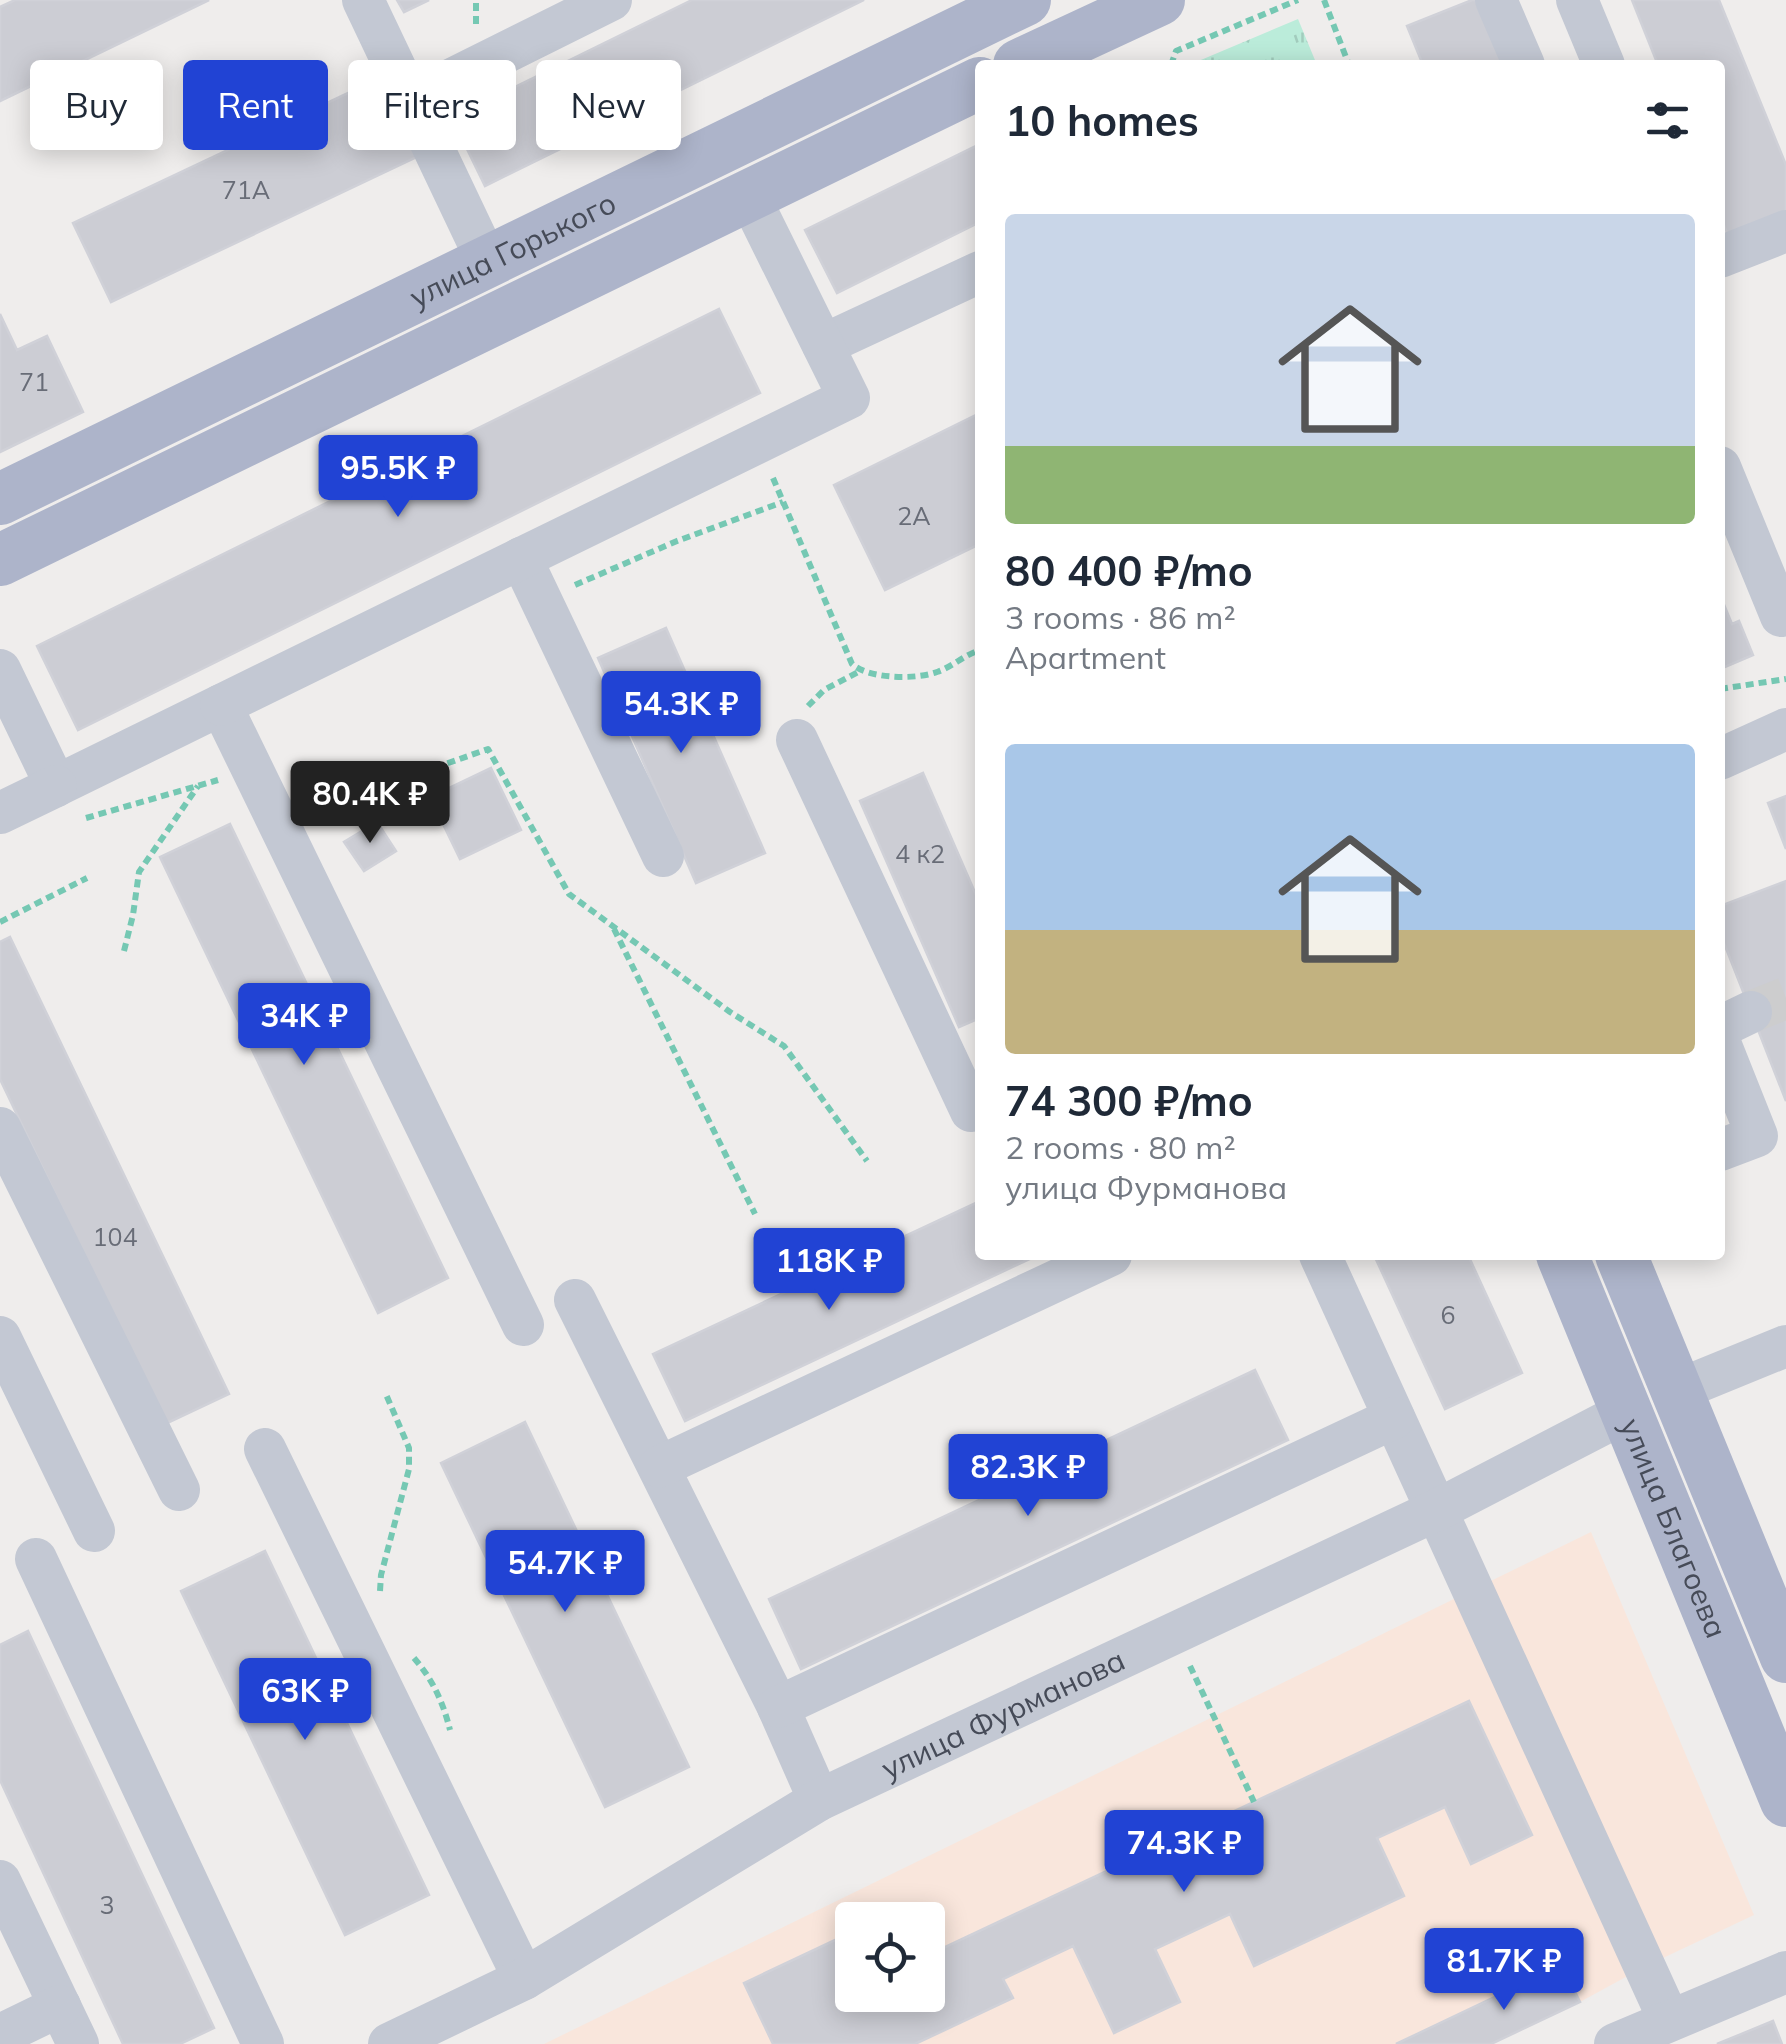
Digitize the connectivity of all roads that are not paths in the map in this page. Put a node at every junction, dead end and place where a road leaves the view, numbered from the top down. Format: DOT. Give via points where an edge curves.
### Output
graph roads {
  1 [pos="363,0"];
  2 [pos="610,0"];
  3 [pos="1025,0"];
  4 [pos="1053,0"];
  5 [pos="1159,0"];
  6 [pos="1496,0"];
  7 [pos="1578,0"];
  8 [pos="1100,30"];
  9 [pos="393,60"];
  10 [pos="490,60"];
  11 [pos="1041,60"];
  12 [pos="1522,60"];
  13 [pos="1602,60"];
  14 [pos="975,85"];
  15 [pos="436,150"];
  16 [pos="749,196"];
  17 [pos="1786,231"];
  18 [pos="1725,255"];
  19 [pos="487,261"];
  20 [pos="975,274"];
  21 [pos="823,346"];
  22 [pos="1725,479"];
  23 [pos="0,498"];
  24 [pos="521,558"];
  25 [pos="0,560"];
  26 [pos="1784,620"];
  27 [pos="0,670"];
  28 [pos="221,705"];
  29 [pos="1786,728"];
  30 [pos="797,740"];
  31 [pos="1725,757"];
  32 [pos="67,803"];
  33 [pos="0,813"];
  34 [pos="663,856"];
  35 [pos="1725,1056"];
  36 [pos="971,1111"];
  37 [pos="0,1128"];
  38 [pos="1725,1148"];
  39 [pos="1100,1260"];
  40 [pos="1322,1260"];
  41 [pos="1564,1260"];
  42 [pos="1624,1260"];
  43 [pos="576,1300"];
  44 [pos="524,1325"];
  45 [pos="0,1337"];
  46 [pos="1786,1346"];
  47 [pos="1608,1363"];
  48 [pos="1628,1410"];
  49 [pos="1687,1411"];
  50 [pos="1394,1418"];
  51 [pos="265,1449"];
  52 [pos="659,1467"];
  53 [pos="179,1490"];
  54 [pos="1438,1510"];
  55 [pos="94,1532"];
  56 [pos="36,1559"];
  57 [pos="1786,1657"];
  58 [pos="778,1707"];
  59 [pos="820,1800"];
  60 [pos="1786,1800"];
  61 [pos="0,1881"];
  62 [pos="1786,1972"];
  63 [pos="524,1979"];
  64 [pos="60,2006"];
  65 [pos="0,2034"];
  66 [pos="1643,2035"];
  67 [pos="416,2038"];
  68 [pos="78,2044"];
  69 [pos="263,2044"];
  1 -- 9 [label="street"];
  2 -- 10 [label="street"];
  3 -- 19 [label="main road, улица Горького"];
  4 -- 11 [label="main road"];
  5 -- 8 [label="main road"];
  6 -- 12 [label="street"];
  7 -- 13 [label="street"];
  8 -- 11 [label="main road"];
  14 -- 16 [label="main road, улица Горького"];
  15 -- 19 [label="street"];
  16 -- 21 [label="street"];
  16 -- 25 [label="main road, улица Горького"];
  17 -- 18 [label="street"];
  19 -- 23 [label="main road, улица Горького"];
  20 -- 21 [label="street"];
  21 -- 24 [label="street" via="849,398"];
  22 -- 26 [label="street"];
  24 -- 28 [label="street"];
  24 -- 34 [label="street"];
  27 -- 32 [label="street"];
  28 -- 32 [label="street"];
  28 -- 44 [label="street"];
  29 -- 31 [label="street"];
  30 -- 36 [label="street"];
  32 -- 33 [label="street"];
  35 -- 38 [label="street" via="1757,1136"];
  37 -- 53 [label="street"];
  39 -- 52 [label="street"];
  40 -- 50 [label="street"];
  41 -- 47 [label="main road, улица Благоева"];
  42 -- 49 [label="main road, улица Благоева"];
  43 -- 52 [label="street"];
  45 -- 55 [label="street"];
  46 -- 49 [label="street"];
  47 -- 48 [label="main road, улица Благоева"];
  47 -- 49 [label="main road"];
  48 -- 49 [label="main road" via="1682,1419"];
  48 -- 54 [label="street, улица Фурманова"];
  48 -- 60 [label="main road, улица Благоева"];
  49 -- 57 [label="main road, улица Благоева"];
  50 -- 54 [label="street"];
  50 -- 58 [label="street"];
  51 -- 63 [label="street"];
  52 -- 58 [label="street"];
  54 -- 59 [label="street, улица Фурманова"];
  54 -- 66 [label="street"];
  56 -- 69 [label="street"];
  58 -- 59 [label="street"];
  59 -- 63 [label="street, улица Фурманова"];
  61 -- 64 [label="street"];
  62 -- 66 [label="street"];
  63 -- 67 [label="street, улица Фурманова"];
  64 -- 65 [label="street"];
  64 -- 68 [label="street"];
}
